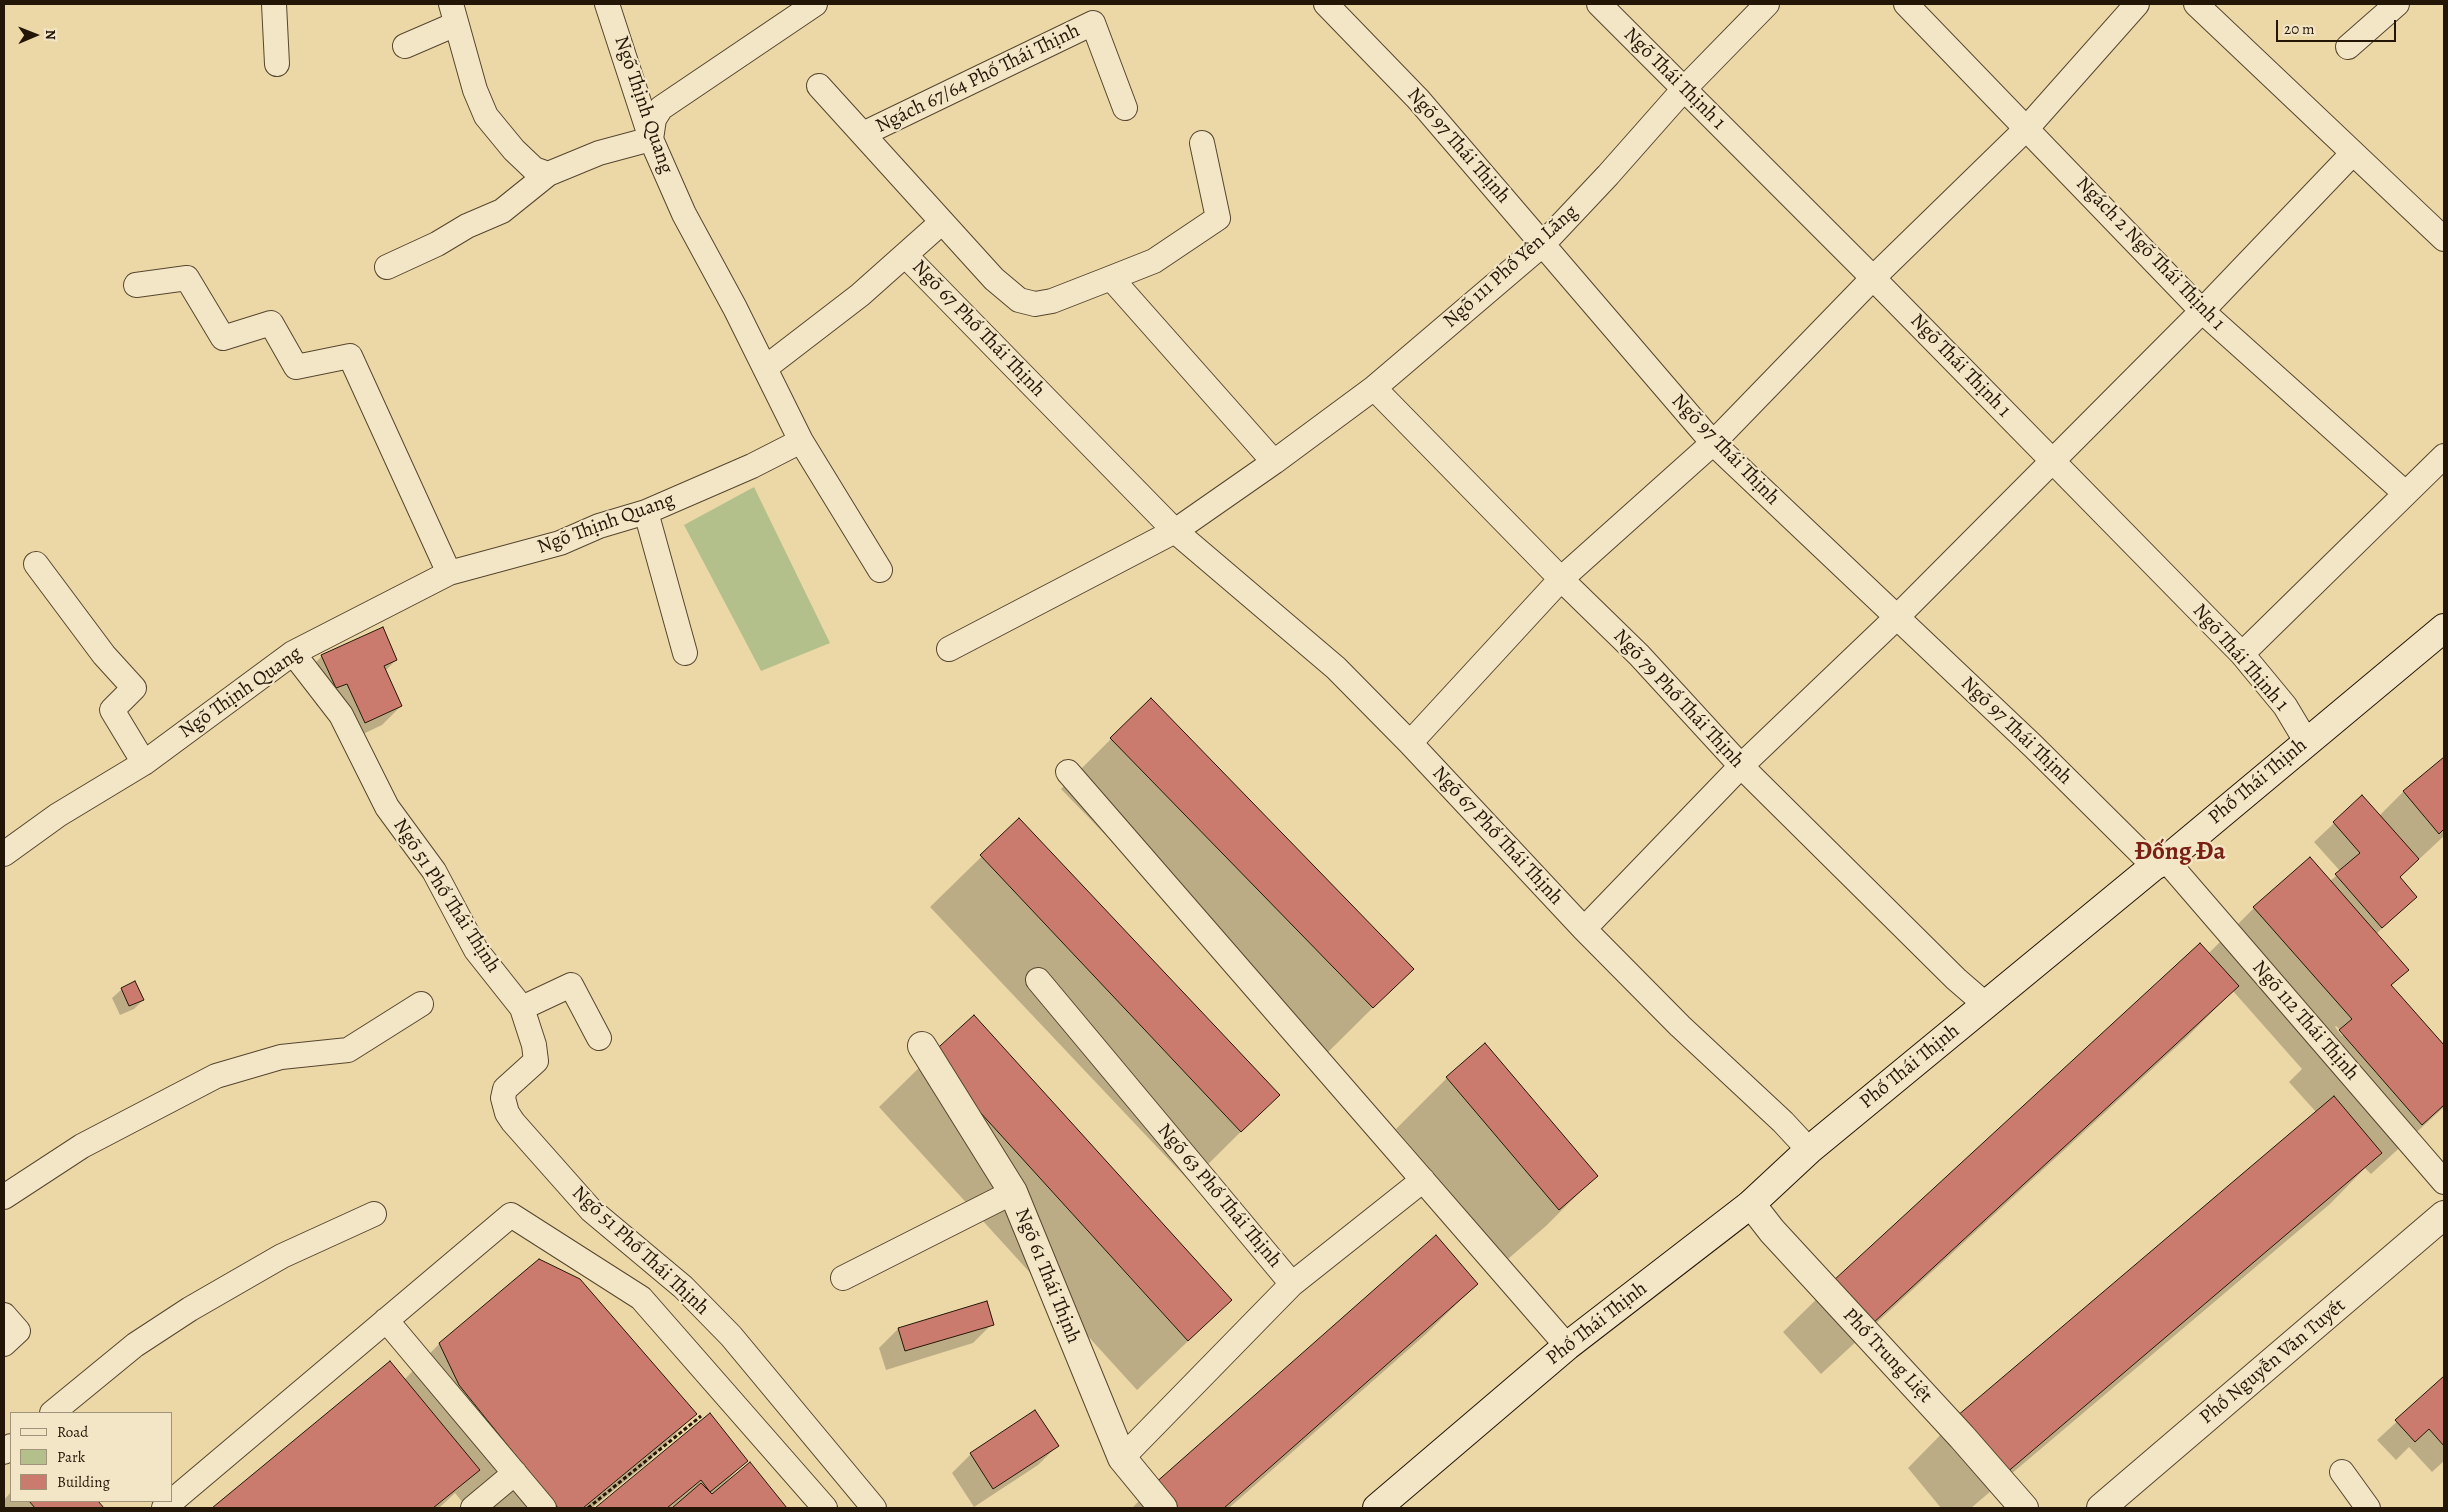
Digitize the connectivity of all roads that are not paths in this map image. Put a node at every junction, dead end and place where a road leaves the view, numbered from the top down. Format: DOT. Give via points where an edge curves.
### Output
graph roads {
  1 [pos="274,4"];
  2 [pos="607,4"];
  3 [pos="815,4"];
  4 [pos="1326,4"];
  5 [pos="1599,4"];
  6 [pos="1767,4"];
  7 [pos="1906,4"];
  8 [pos="2137,4"];
  9 [pos="2196,4"];
  10 [pos="2397,4"];
  11 [pos="454,14"];
  12 [pos="405,46"];
  13 [pos="2348,47"];
  14 [pos="277,64"];
  15 [pos="819,86"];
  16 [pos="1684,89"];
  17 [pos="1125,108"];
  18 [pos="2027,128"];
  19 [pos="863,134"];
  20 [pos="651,139"];
  21 [pos="1202,143"];
  22 [pos="2353,153"];
  23 [pos="548,174"];
  24 [pos="942,222"];
  25 [pos="2444,239"];
  26 [pos="1543,244"];
  27 [pos="906,256"];
  28 [pos="387,267"];
  29 [pos="1111,278"];
  30 [pos="1872,278"];
  31 [pos="136,285"];
  32 [pos="2202,312"];
  33 [pos="765,368"];
  34 [pos="1374,388"];
  35 [pos="801,440"];
  36 [pos="1713,444"];
  37 [pos="2444,456"];
  38 [pos="2052,461"];
  39 [pos="1274,462"];
  40 [pos="2405,493"];
  41 [pos="646,512"];
  42 [pos="1176,531"];
  43 [pos="36,564"];
  44 [pos="880,570"];
  45 [pos="449,573"];
  46 [pos="1561,579"];
  47 [pos="1896,618"];
  48 [pos="2444,628"];
  49 [pos="949,649"];
  50 [pos="685,652"];
  51 [pos="292,653"];
  52 [pos="2242,654"];
  53 [pos="2306,741"];
  54 [pos="1410,743"];
  55 [pos="144,763"];
  56 [pos="1741,766"];
  57 [pos="1068,772"];
  58 [pos="4,854"];
  59 [pos="2160,863"];
  60 [pos="1584,929"];
  61 [pos="1038,980"];
  62 [pos="421,1004"];
  63 [pos="1986,1005"];
  64 [pos="522,1008"];
  65 [pos="599,1038"];
  66 [pos="922,1046"];
  67 [pos="1809,1150"];
  68 [pos="1423,1180"];
  69 [pos="2444,1182"];
  70 [pos="1013,1192"];
  71 [pos="4,1197"];
  72 [pos="1750,1204"];
  73 [pos="374,1214"];
  74 [pos="2444,1215"];
  75 [pos="843,1278"];
  76 [pos="1292,1284"];
  77 [pos="4,1315"];
  78 [pos="386,1320"];
  79 [pos="4,1344"];
  80 [pos="1567,1346"];
  81 [pos="53,1412"];
  82 [pos="1122,1458"];
  83 [pos="2342,1472"];
  84 [pos="515,1473"];
  85 [pos="172,1501"];
  86 [pos="473,1508"];
  87 [pos="544,1508"];
  88 [pos="825,1508"];
  89 [pos="874,1508"];
  90 [pos="1163,1508"];
  91 [pos="1377,1508"];
  92 [pos="2024,1508"];
  93 [pos="2101,1508"];
  94 [pos="2368,1508"];
  1 -- 14 [label="lane"];
  2 -- 20 [label="lane, Ngõ Thịnh Quang"];
  3 -- 20 [label="lane" via="662,108 654,119"];
  4 -- 26 [label="lane, Ngõ 97 Thái Thịnh" via="1418,99"];
  5 -- 16 [label="lane, Ngõ Thái Thịnh 1"];
  6 -- 16 [label="lane, Ngõ 111 Phố Yên Lãng"];
  7 -- 18 [label="lane, Ngách 2 Ngõ Thái Thịnh 1"];
  8 -- 18 [label="lane"];
  9 -- 22 [label="lane"];
  10 -- 13 [label="lane"];
  11 -- 12 [label="lane"];
  11 -- 23 [label="lane" via="475,90 486,116 534,170"];
  15 -- 19 [label="lane, Ngách 67/64 Phố Thái Thịnh"];
  16 -- 26 [label="lane, Ngõ 111 Phố Yên Lãng"];
  16 -- 30 [label="lane, Ngõ Thái Thịnh 1"];
  17 -- 19 [label="lane, Ngách 67/64 Phố Thái Thịnh" via="1093,23"];
  18 -- 30 [label="lane"];
  18 -- 32 [label="lane, Ngách 2 Ngõ Thái Thịnh 1"];
  19 -- 24 [label="lane, Ngách 67/64 Phố Thái Thịnh"];
  20 -- 23 [label="lane" via="600,153"];
  20 -- 33 [label="lane, Ngõ Thịnh Quang" via="684,214"];
  21 -- 29 [label="lane, Ngách 67/64 Phố Thái Thịnh" via="1218,218 1154,261"];
  22 -- 25 [label="lane"];
  22 -- 32 [label="lane"];
  23 -- 28 [label="lane" via="502,211"];
  24 -- 27 [label="lane"];
  24 -- 29 [label="lane, Ngách 67/64 Phố Thái Thịnh" via="994,279 1019,300 1035,304 1052,301"];
  26 -- 34 [label="lane, Ngõ 111 Phố Yên Lãng"];
  26 -- 36 [label="lane, Ngõ 97 Thái Thịnh"];
  27 -- 33 [label="lane, Ngõ 67 Phố Thái Thịnh"];
  27 -- 42 [label="lane, Ngõ 67 Phố Thái Thịnh"];
  29 -- 39 [label="lane"];
  30 -- 36 [label="lane"];
  30 -- 38 [label="lane, Ngõ Thái Thịnh 1"];
  31 -- 45 [label="lane" via="186,278 223,338 271,323 296,367 350,356"];
  32 -- 38 [label="lane"];
  32 -- 40 [label="lane, Ngách 2 Ngõ Thái Thịnh 1"];
  33 -- 35 [label="lane, Ngõ Thịnh Quang"];
  34 -- 39 [label="lane, Ngõ 111 Phố Yên Lãng"];
  34 -- 46 [label="lane, Ngõ 79 Phố Thái Thịnh"];
  35 -- 41 [label="lane, Ngõ Thịnh Quang" via="752,466"];
  35 -- 44 [label="lane"];
  36 -- 46 [label="lane"];
  36 -- 47 [label="lane, Ngõ 97 Thái Thịnh"];
  37 -- 40 [label="lane"];
  38 -- 47 [label="lane"];
  38 -- 52 [label="lane, Ngõ Thái Thịnh 1"];
  39 -- 42 [label="lane"];
  40 -- 52 [label="lane"];
  41 -- 45 [label="lane, Ngõ Thịnh Quang" via="560,542"];
  41 -- 50 [label="lane"];
  42 -- 49 [label="lane"];
  42 -- 54 [label="lane, Ngõ 67 Phố Thái Thịnh" via="1336,668"];
  43 -- 55 [label="lane" via="134,688 112,710"];
  45 -- 51 [label="lane, Ngõ Thịnh Quang"];
  46 -- 54 [label="lane"];
  46 -- 56 [label="lane, Ngõ 79 Phố Thái Thịnh" via="1640,655"];
  47 -- 56 [label="lane"];
  47 -- 59 [label="lane, Ngõ 97 Thái Thịnh"];
  48 -- 53 [label="street, Phố Thái Thịnh"];
  51 -- 55 [label="lane, Ngõ Thịnh Quang"];
  51 -- 64 [label="lane, Ngõ 51 Phố Thái Thịnh" via="341,715 387,807 434,871 476,950"];
  52 -- 53 [label="lane, Ngõ Thái Thịnh 1" via="2285,706"];
  53 -- 59 [label="street, Phố Thái Thịnh"];
  54 -- 60 [label="lane, Ngõ 67 Phố Thái Thịnh"];
  55 -- 58 [label="lane, Ngõ Thịnh Quang" via="58,815"];
  56 -- 60 [label="lane"];
  56 -- 63 [label="lane, Ngõ 79 Phố Thái Thịnh"];
  57 -- 68 [label="lane"];
  59 -- 63 [label="street, Phố Thái Thịnh"];
  59 -- 69 [label="lane, Ngõ 112 Thái Thịnh"];
  60 -- 67 [label="lane, Ngõ 67 Phố Thái Thịnh"];
  61 -- 76 [label="lane, Ngõ 63 Phố Thái Thịnh"];
  62 -- 71 [label="lane" via="348,1050 281,1057 216,1076 82,1146"];
  63 -- 67 [label="street, Phố Thái Thịnh"];
  64 -- 65 [label="lane" via="571,986"];
  64 -- 89 [label="lane, Ngõ 51 Phố Thái Thịnh" via="536,1061 505,1089 503,1098 513,1122 591,1210 683,1287 731,1336"];
  66 -- 70 [label="street, Ngõ 61 Thái Thịnh"];
  67 -- 72 [label="street, Phố Thái Thịnh"];
  68 -- 76 [label="lane, Ngõ 63 Phố Thái Thịnh"];
  68 -- 80 [label="lane"];
  70 -- 75 [label="lane"];
  70 -- 82 [label="street, Ngõ 61 Thái Thịnh"];
  72 -- 80 [label="street, Phố Thái Thịnh"];
  72 -- 92 [label="street, Phố Trung Liệt"];
  73 -- 81 [label="lane" via="282,1256 190,1309 135,1345"];
  74 -- 93 [label="street, Phố Nguyễn Văn Tuyết"];
  76 -- 82 [label="lane"];
  77 -- 79 [label="lane" via="18,1331"];
  78 -- 84 [label="lane"];
  78 -- 85 [label="lane"];
  78 -- 88 [label="lane" via="511,1215 641,1298"];
  80 -- 91 [label="street, Phố Thái Thịnh"];
  82 -- 90 [label="street, Ngõ 61 Thái Thịnh"];
  83 -- 94 [label="lane"];
  84 -- 86 [label="lane"];
  84 -- 87 [label="lane"];
}
